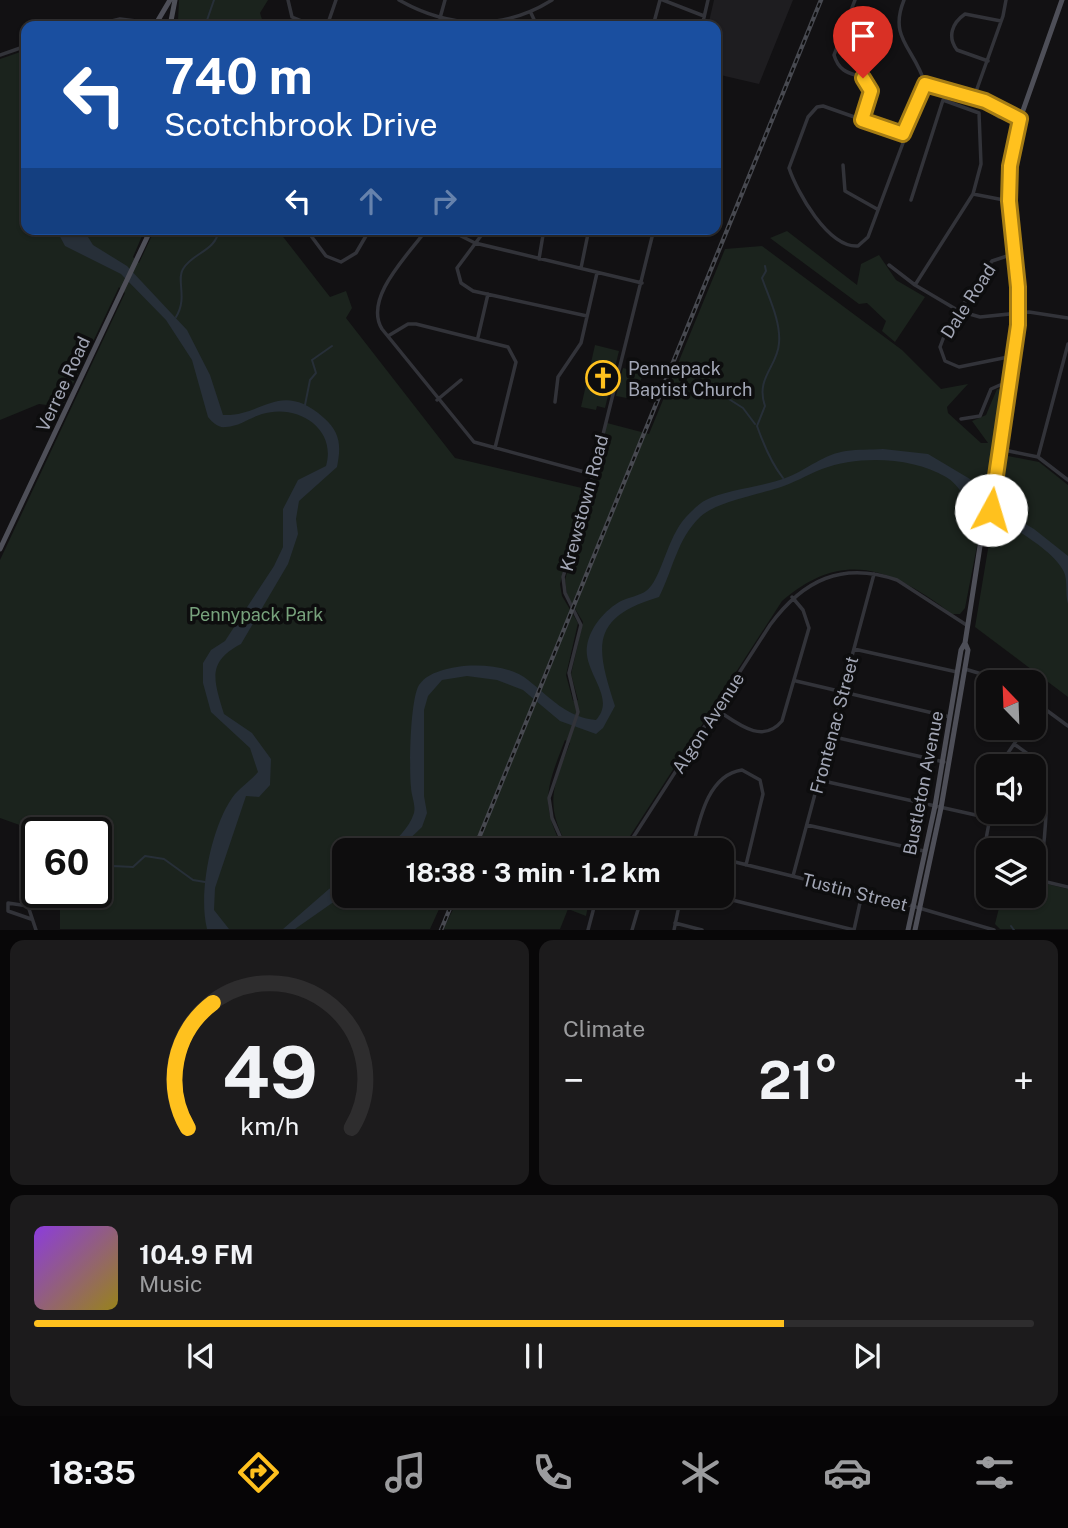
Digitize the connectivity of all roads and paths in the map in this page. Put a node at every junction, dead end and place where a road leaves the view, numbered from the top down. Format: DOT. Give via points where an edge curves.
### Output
graph roads {
  1 [pos="172,0"];
  2 [pos="289,0"];
  3 [pos="336,0"];
  4 [pos="399,0"];
  5 [pos="445,0"];
  6 [pos="552,0"];
  7 [pos="661,0"];
  8 [pos="708,0"];
  9 [pos="856,0"];
  10 [pos="904,0"];
  11 [pos="1006,0"];
  12 [pos="1063,1"];
  13 [pos="531,13"];
  14 [pos="704,16"];
  15 [pos="440,18"];
  16 [pos="112,21"];
  17 [pos="145,21"];
  18 [pos="158,21"];
  19 [pos="170,21"];
  20 [pos="297,21"];
  21 [pos="329,21"];
  22 [pos="452,21"];
  23 [pos="494,21"];
  24 [pos="535,21"];
  25 [pos="655,21"];
  26 [pos="703,21"];
  27 [pos="1001,21"];
  28 [pos="21,48"];
  29 [pos="0,55"];
  30 [pos="988,61"];
  31 [pos="925,84"];
  32 [pos="974,100"];
  33 [pos="1020,119"];
  34 [pos="862,120"];
  35 [pos="903,134"];
  36 [pos="843,164"];
  37 [pos="973,194"];
  38 [pos="911,200"];
  39 [pos="1009,201"];
  40 [pos="877,209"];
  41 [pos="147,235"];
  42 [pos="310,235"];
  43 [pos="366,235"];
  44 [pos="423,235"];
  45 [pos="459,235"];
  46 [pos="481,235"];
  47 [pos="543,235"];
  48 [pos="588,235"];
  49 [pos="653,235"];
  50 [pos="475,243"];
  51 [pos="1014,254"];
  52 [pos="539,259"];
  53 [pos="889,265"];
  54 [pos="581,268"];
  55 [pos="597,273"];
  56 [pos="642,283"];
  57 [pos="915,285"];
  58 [pos="488,294"];
  59 [pos="959,311"];
  60 [pos="1019,312"];
  61 [pos="587,316"];
  62 [pos="1068,318"];
  63 [pos="388,336"];
  64 [pos="478,338"];
  65 [pos="1068,344"];
  66 [pos="1015,355"];
  67 [pos="1066,362"];
  68 [pos="461,380"];
  69 [pos="1011,386"];
  70 [pos="437,400"];
  71 [pos="555,402"];
  72 [pos="961,419"];
  73 [pos="495,448"];
  74 [pos="999,449"];
  75 [pos="1038,457"];
  76 [pos="592,474"];
  77 [pos="1068,480"];
  78 [pos="0,550"];
  79 [pos="874,573"];
  80 [pos="792,597"];
  81 [pos="968,626"];
  82 [pos="965,643"];
  83 [pos="855,649"];
  84 [pos="965,669"];
  85 [pos="957,672"];
  86 [pos="976,672"];
  87 [pos="796,681"];
  88 [pos="842,692"];
  89 [pos="716,710"];
  90 [pos="1046,710"];
  91 [pos="950,717"];
  92 [pos="1068,726"];
  93 [pos="830,736"];
  94 [pos="1017,740"];
  95 [pos="1014,744"];
  96 [pos="1007,754"];
  97 [pos="945,762"];
  98 [pos="818,780"];
  99 [pos="938,807"];
  100 [pos="976,815"];
  101 [pos="807,825"];
  102 [pos="561,838"];
  103 [pos="633,838"];
  104 [pos="693,838"];
  105 [pos="1046,838"];
  106 [pos="925,852"];
  107 [pos="734,862"];
  108 [pos="746,865"];
  109 [pos="793,876"];
  110 [pos="1046,882"];
  111 [pos="1068,887"];
  112 [pos="862,894"];
  113 [pos="734,900"];
  114 [pos="913,906"];
  115 [pos="594,908"];
  116 [pos="638,908"];
  117 [pos="678,908"];
  118 [pos="920,908"];
  119 [pos="31,919"];
  120 [pos="675,923"];
  121 [pos="987,928"];
  122 [pos="36,929"];
  123 [pos="588,929"];
  124 [pos="632,929"];
  125 [pos="674,929"];
  126 [pos="702,929"];
  127 [pos="854,929"];
  128 [pos="908,929"];
  129 [pos="915,929"];
  130 [pos="993,929"];
  1 -- 18 [label="main road"];
  1 -- 19 [label="main road"];
  2 -- 20 [label="street" via="288,8"];
  3 -- 21 [label="street"];
  4 -- 15 [label="street"];
  5 -- 15 [label="street"];
  6 -- 13 [label="street"];
  7 -- 14 [label="street"];
  7 -- 25 [label="street"];
  8 -- 14 [label="street"];
  9 -- 34 [label="street" via="834,55 840,66 869,85"];
  10 -- 31 [label="street" via="898,30 920,66"];
  11 -- 27 [label="street"];
  12 -- 33 [label="main road, Bustleton Avenue"];
  13 -- 23 [label="street"];
  13 -- 24 [label="street"];
  14 -- 26 [label="street"];
  15 -- 22 [label="street"];
  16 -- 17 [label="street"];
  27 -- 30 [label="street"];
  27 -- 30 [label="street" via="972,13 953,26 957,50"];
  28 -- 29 [label="street"];
  30 -- 32 [label="street"];
  31 -- 32 [label="street"];
  31 -- 35 [label="street"];
  32 -- 33 [label="street" via="999,117"];
  33 -- 39 [label="main road, Bustleton Avenue" via="1010,166"];
  34 -- 35 [label="street"];
  34 -- 40 [label="street" via="823,106 810,113 790,159 792,175 819,222 845,244 861,245"];
  35 -- 40 [label="street"];
  36 -- 40 [label="street" via="845,191"];
  37 -- 38 [label="street" via="982,164 979,113 943,100"];
  37 -- 39 [label="street"];
  37 -- 57 [label="street"];
  39 -- 51 [label="main road, Bustleton Avenue"];
  41 -- 78 [label="main road, Verree Road"];
  42 -- 43 [label="street" via="326,256 341,262 356,253"];
  44 -- 63 [label="street" via="376,304 377,321"];
  45 -- 50 [label="street"];
  46 -- 50 [label="street"];
  47 -- 52 [label="street"];
  48 -- 54 [label="street"];
  49 -- 56 [label="street, Krewstown Road"];
  50 -- 52 [label="street"];
  50 -- 58 [label="street" via="457,268 460,282"];
  51 -- 59 [label="street, Dale Road" via="992,261"];
  51 -- 60 [label="main road, Bustleton Avenue"];
  52 -- 54 [label="street"];
  53 -- 57 [label="street"];
  54 -- 55 [label="street"];
  55 -- 56 [label="street"];
  55 -- 61 [label="street"];
  56 -- 76 [label="street, Krewstown Road"];
  57 -- 59 [label="street"];
  58 -- 61 [label="street"];
  58 -- 64 [label="street"];
  59 -- 60 [label="street" via="980,317"];
  59 -- 66 [label="street, Dale Road" via="940,347 945,361 959,367"];
  60 -- 62 [label="street"];
  60 -- 66 [label="main road, Bustleton Avenue"];
  61 -- 71 [label="street" via="581,343 558,377"];
  63 -- 64 [label="street" via="408,324"];
  63 -- 70 [label="street"];
  64 -- 73 [label="street" via="508,347 516,362"];
  65 -- 67 [label="street"];
  66 -- 69 [label="main road, Bustleton Avenue"];
  67 -- 75 [label="street"];
  68 -- 70 [label="street"];
  69 -- 72 [label="street" via="993,388 982,414"];
  69 -- 74 [label="main road, Bustleton Avenue"];
  70 -- 73 [label="street" via="467,437"];
  73 -- 76 [label="street"];
  74 -- 75 [label="street"];
  74 -- 81 [label="main road, Bustleton Avenue"];
  75 -- 77 [label="street"];
  76 -- 102 [label="street, Krewstown Road" via="563,586 582,625 569,673 578,715 549,798"];
  79 -- 80 [label="street" via="834,575"];
  79 -- 81 [label="street" via="897,580"];
  79 -- 83 [label="street, Frontenac Street"];
  80 -- 87 [label="street" via="809,628"];
  80 -- 89 [label="street, Algon Avenue"];
  81 -- 82 [label="main road, Bustleton Avenue"];
  82 -- 84 [label="main road, Bustleton Avenue"];
  82 -- 85 [label="main road, Bustleton Avenue"];
  83 -- 85 [label="street"];
  83 -- 88 [label="street, Frontenac Street"];
  84 -- 86 [label="street"];
  84 -- 97 [label="main road, Bustleton Avenue"];
  85 -- 91 [label="main road, Bustleton Avenue"];
  87 -- 88 [label="street"];
  87 -- 89 [label="street" via="782,721 764,733 748,730"];
  88 -- 91 [label="street"];
  88 -- 93 [label="street, Frontenac Street"];
  89 -- 103 [label="street, Algon Avenue"];
  90 -- 92 [label="street"];
  91 -- 97 [label="main road, Bustleton Avenue"];
  93 -- 97 [label="street"];
  93 -- 98 [label="street, Frontenac Street"];
  94 -- 95 [label="street"];
  95 -- 96 [label="street"];
  95 -- 105 [label="street" via="1039,765 1043,776"];
  97 -- 99 [label="main road, Bustleton Avenue"];
  98 -- 99 [label="street"];
  98 -- 101 [label="street, Frontenac Street"];
  99 -- 100 [label="street"];
  99 -- 106 [label="main road, Bustleton Avenue"];
  99 -- 118 [label="main road, Bustleton Avenue"];
  101 -- 106 [label="street"];
  101 -- 109 [label="street, Frontenac Street"];
  104 -- 108 [label="street" via="706,802 723,777 742,770 753,775 763,794"];
  106 -- 114 [label="main road, Bustleton Avenue"];
  107 -- 108 [label="street, Tustin Street"];
  108 -- 109 [label="street, Tustin Street"];
  109 -- 112 [label="street, Tustin Street"];
  110 -- 111 [label="street"];
  112 -- 114 [label="street, Tustin Street"];
  112 -- 127 [label="street"];
  113 -- 127 [label="street"];
  114 -- 118 [label="street, Tustin Street"];
  114 -- 128 [label="main road, Bustleton Avenue"];
  115 -- 123 [label="street"];
  116 -- 124 [label="street"];
  117 -- 120 [label="street"];
  118 -- 121 [label="street, Tustin Street"];
  118 -- 129 [label="main road, Bustleton Avenue"];
  119 -- 119 [label="street" via="8,911 8,903 28,906"];
  119 -- 122 [label="street"];
  120 -- 125 [label="street"];
  120 -- 126 [label="street"];
  121 -- 130 [label="street, Tustin Street"];
}
